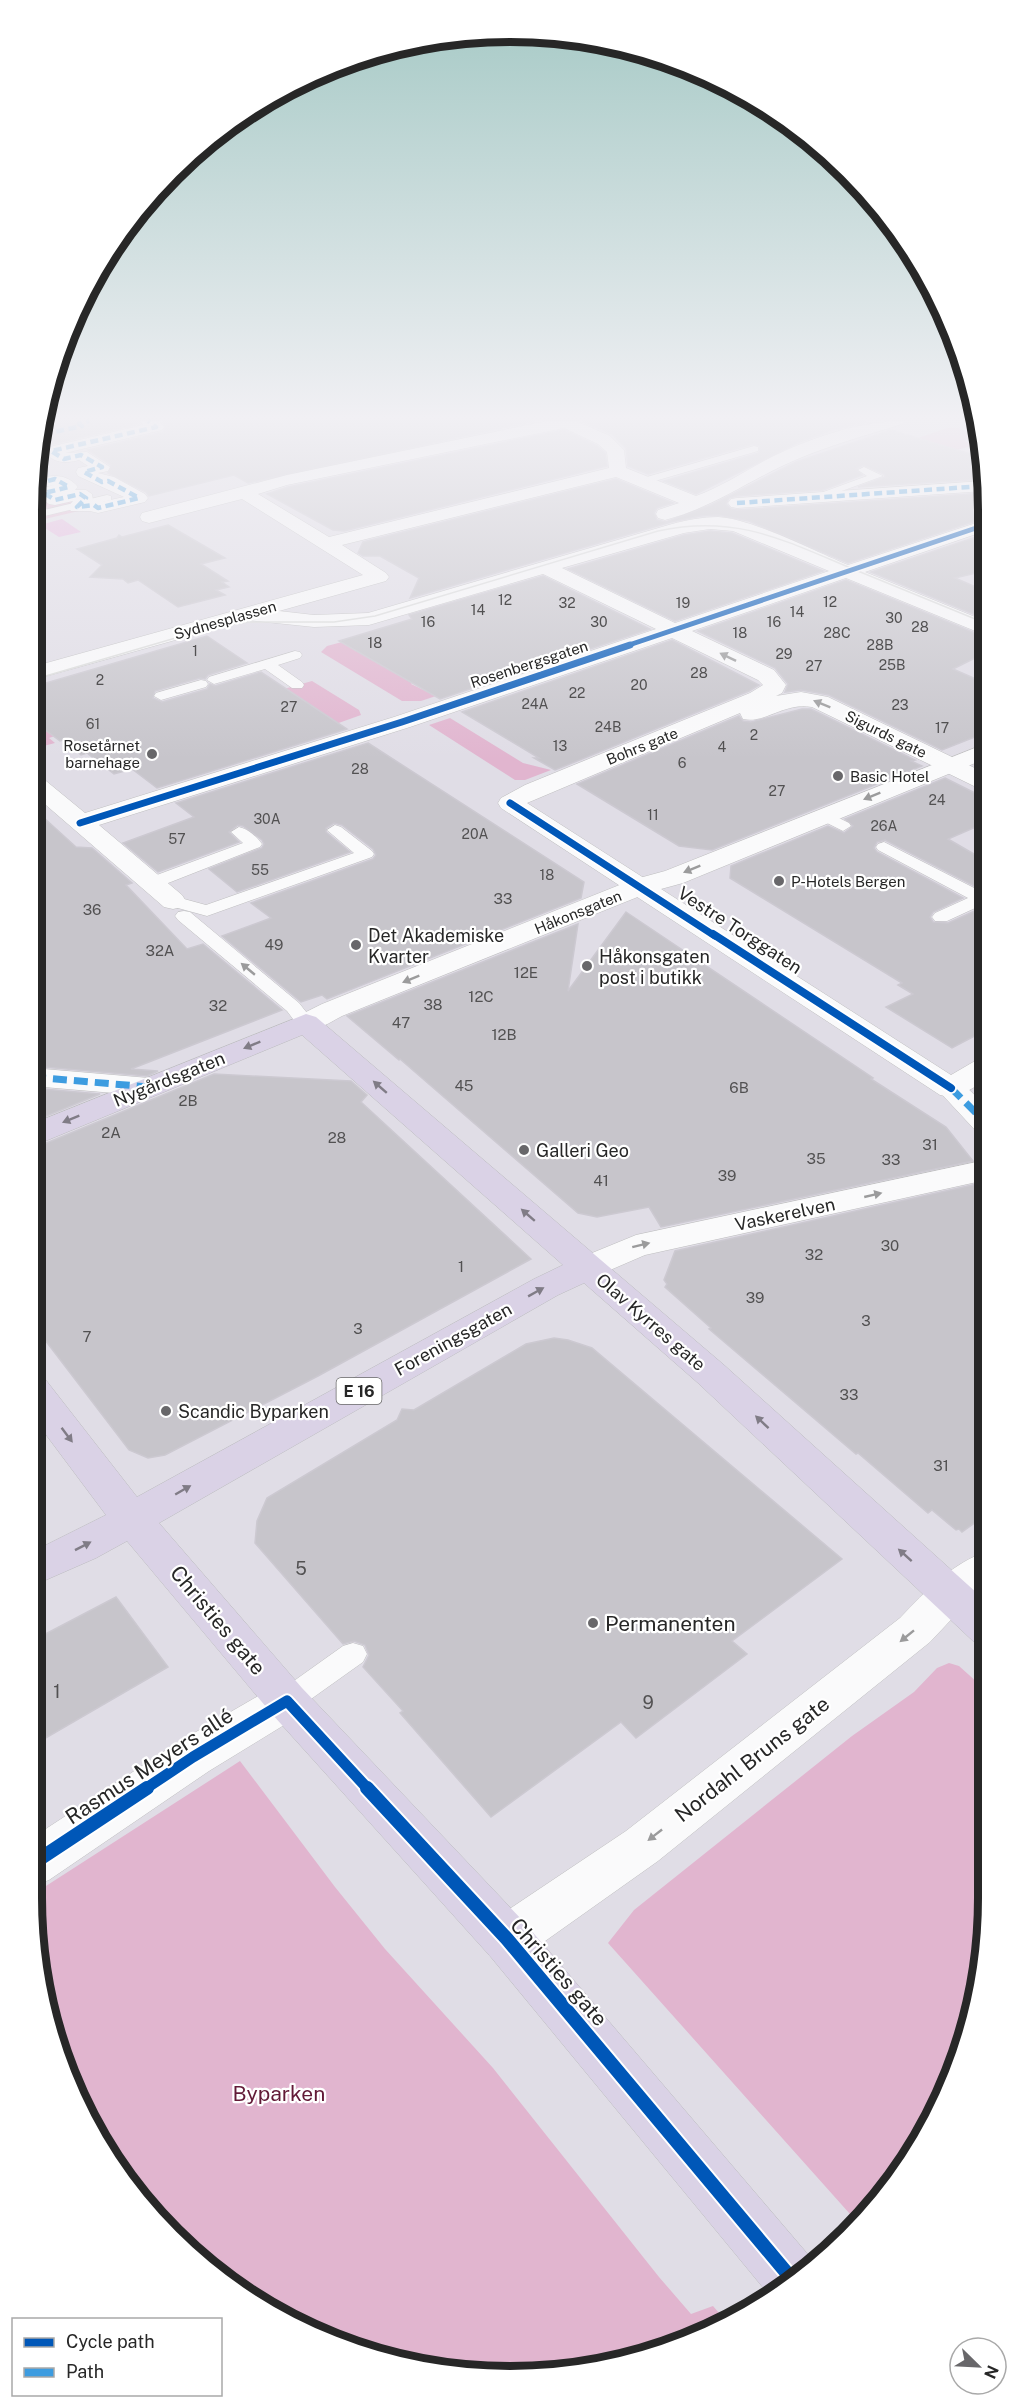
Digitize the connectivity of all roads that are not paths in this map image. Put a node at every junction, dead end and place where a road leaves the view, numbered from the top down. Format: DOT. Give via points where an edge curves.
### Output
graph roads {
  1 [pos="312,533"];
  2 [pos="367,533"];
  3 [pos="600,533"];
  4 [pos="662,533"];
  5 [pos="756,533"];
  6 [pos="960,533"];
  7 [pos="328,543"];
  8 [pos="546,568"];
  9 [pos="848,571"];
  10 [pos="379,577"];
  11 [pos="246,614"];
  12 [pos="978,626"];
  13 [pos="675,631"];
  14 [pos="295,655"];
  15 [pos="268,664"];
  16 [pos="42,671"];
  17 [pos="297,685"];
  18 [pos="779,695"];
  19 [pos="161,696"];
  20 [pos="978,754"];
  21 [pos="950,765"];
  22 [pos="978,779"];
  23 [pos="42,790"];
  24 [pos="514,806"];
  25 [pos="80,823"];
  26 [pos="335,830"];
  27 [pos="239,832"];
  28 [pos="884,847"];
  29 [pos="152,883"];
  30 [pos="641,886"];
  31 [pos="978,894"];
  32 [pos="978,899"];
  33 [pos="178,908"];
  34 [pos="941,917"];
  35 [pos="306,1023"];
  36 [pos="978,1072"];
  37 [pos="42,1078"];
  38 [pos="149,1087"];
  39 [pos="951,1088"];
  40 [pos="978,1113"];
  41 [pos="42,1132"];
  42 [pos="978,1172"];
  43 [pos="588,1268"];
  44 [pos="42,1402"];
  45 [pos="132,1519"];
  46 [pos="42,1565"];
  47 [pos="978,1574"];
  48 [pos="948,1594"];
  49 [pos="978,1620"];
  50 [pos="353,1654"];
  51 [pos="287,1701"];
  52 [pos="42,1857"];
  53 [pos="507,1939"];
  54 [pos="788,2274"];
  1 -- 7 [label="street"];
  2 -- 7 [label="street"];
  3 -- 10 [label="street" via="427,585 405,587"];
  4 -- 8 [label="street"];
  5 -- 9 [label="street"];
  6 -- 9 [label="street, Rosenbergsgaten"];
  7 -- 10 [label="street"];
  8 -- 11 [label="street" via="369,619 314,621"];
  8 -- 13 [label="street"];
  9 -- 12 [label="street"];
  9 -- 13 [label="street, Rosenbergsgaten"];
  10 -- 11 [label="street, Sydnesplassen"];
  11 -- 16 [label="street, Sydnesplassen"];
  18 -- 13 [label="street, one-way" via="766,675"];
  13 -- 25 [label="street, Rosenbergsgaten"];
  14 -- 15 [label="lane"];
  15 -- 17 [label="lane"];
  15 -- 19 [label="lane"];
  21 -- 18 [label="street, Sigurds gate, one-way" via="820,702"];
  18 -- 24 [label="street, Bohrs gate"];
  20 -- 21 [label="street, Håkonsgaten"];
  21 -- 22 [label="street, Sigurds gate"];
  21 -- 30 [label="street, Håkonsgaten, one-way" via="833,820"];
  23 -- 25 [label="street"];
  24 -- 30 [label="street, Vestre Torggaten"];
  25 -- 29 [label="street"];
  26 -- 33 [label="lane" via="366,854 207,911"];
  27 -- 29 [label="lane" via="255,844"];
  28 -- 31 [label="lane"];
  29 -- 33 [label="street"];
  30 -- 35 [label="street, Håkonsgaten, one-way"];
  30 -- 39 [label="street, Vestre Torggaten"];
  32 -- 34 [label="lane"];
  35 -- 33 [label="lane, one-way" via="293,1007"];
  35 -- 38 [label="highway, Nygårdsgaten, one-way"];
  43 -- 35 [label="highway, Olav Kyrres gate, one-way"];
  36 -- 39 [label="street"];
  37 -- 38 [label="street"];
  38 -- 41 [label="highway, Nygårdsgaten, one-way"];
  39 -- 40 [label="street"];
  43 -- 42 [label="street, Vaskerelven, one-way" via="636,1246"];
  45 -- 43 [label="highway, Foreningsgaten / E 16, one-way" via="546,1287"];
  48 -- 43 [label="highway, Olav Kyrres gate, one-way" via="711,1374"];
  44 -- 45 [label="highway, Christies gate, one-way"];
  46 -- 45 [label="highway, E 16, one-way"];
  45 -- 51 [label="highway, Christies gate"];
  47 -- 48 [label="street, Nordahl Bruns gate"];
  48 -- 49 [label="highway, Olav Kyrres gate"];
  48 -- 53 [label="street, Nordahl Bruns gate, one-way" via="915,1630 642,1846"];
  50 -- 51 [label="lane"];
  51 -- 52 [label="street, Rasmus Meyers allé" via="193,1757"];
  51 -- 53 [label="highway, Christies gate"];
  53 -- 54 [label="highway, Christies gate"];
}
